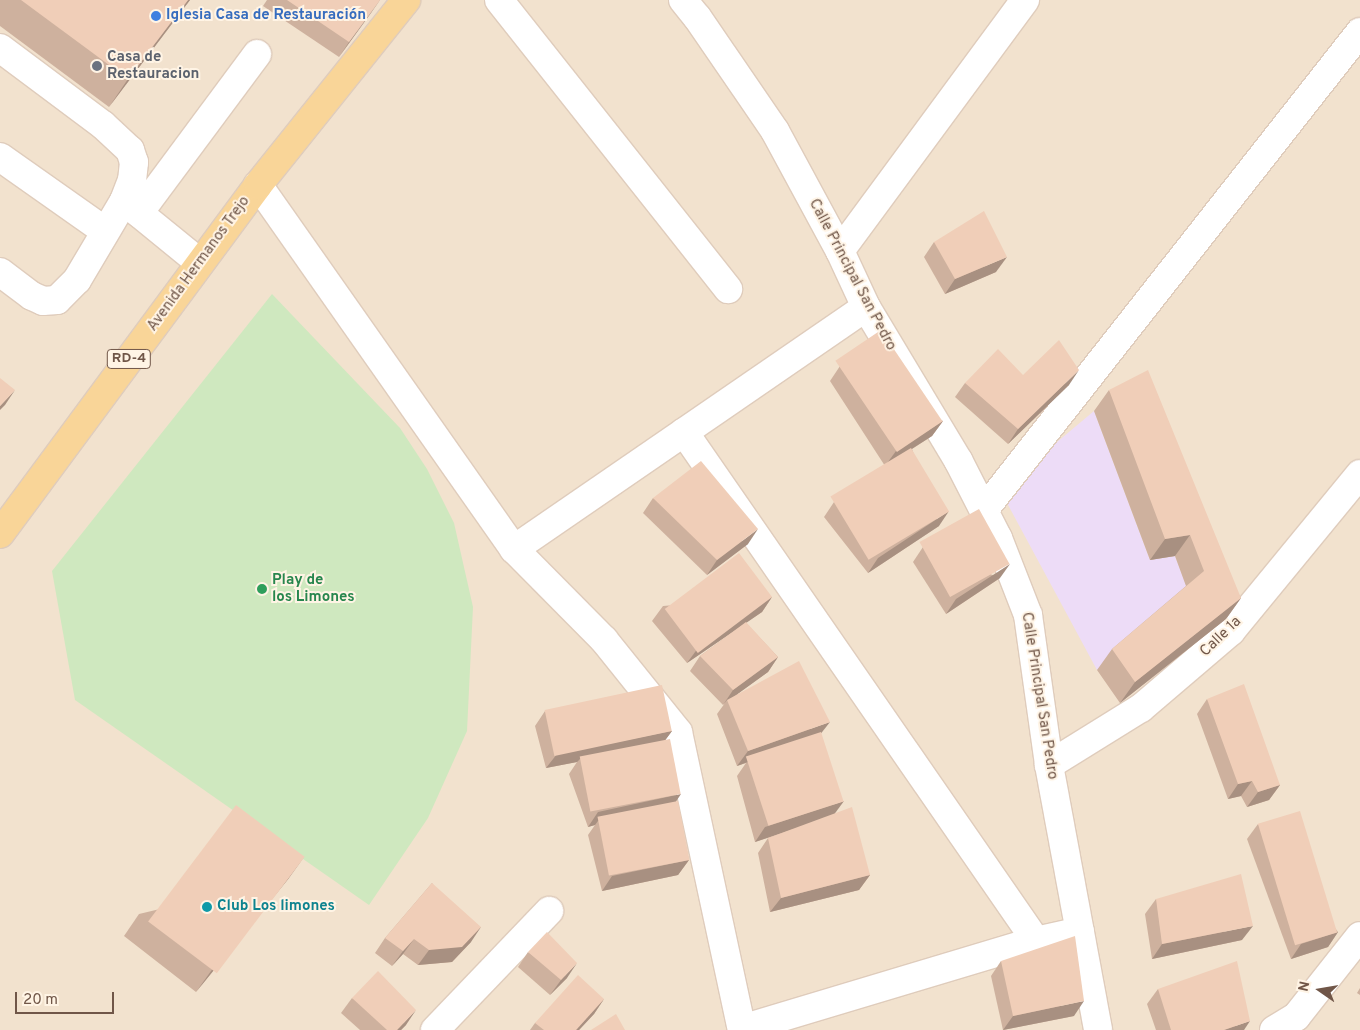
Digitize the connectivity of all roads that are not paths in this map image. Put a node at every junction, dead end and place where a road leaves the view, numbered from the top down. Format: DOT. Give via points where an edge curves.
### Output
graph roads {
  1 [pos="406,0"];
  2 [pos="498,0"];
  3 [pos="683,0"];
  4 [pos="1025,0"];
  5 [pos="1360,32"];
  6 [pos="0,48"];
  7 [pos="257,54"];
  8 [pos="0,157"];
  9 [pos="258,184"];
  10 [pos="131,207"];
  11 [pos="105,231"];
  12 [pos="840,251"];
  13 [pos="200,263"];
  14 [pos="0,272"];
  15 [pos="728,289"];
  16 [pos="866,307"];
  17 [pos="684,432"];
  18 [pos="1360,474"];
  19 [pos="984,510"];
  20 [pos="0,534"];
  21 [pos="514,549"];
  22 [pos="1049,765"];
  23 [pos="549,911"];
  24 [pos="1080,931"];
  25 [pos="1360,936"];
  26 [pos="1036,941"];
  27 [pos="742,1029"];
  28 [pos="436,1030"];
  29 [pos="1098,1030"];
  30 [pos="1274,1030"];
  1 -- 9 [label="main road, Avenida Hermanos Trejo / RD-4"];
  2 -- 15 [label="street"];
  3 -- 12 [label="street, Calle Principal San Pedro" via="698,17 775,131"];
  4 -- 12 [label="street"];
  5 -- 19 [label="street"];
  6 -- 10 [label="street" via="103,125 130,150 134,162"];
  7 -- 10 [label="street"];
  8 -- 11 [label="street"];
  9 -- 13 [label="main road, Avenida Hermanos Trejo / RD-4"];
  9 -- 21 [label="street"];
  10 -- 11 [label="street"];
  10 -- 13 [label="street"];
  11 -- 14 [label="street" via="77,280 57,300 43,301 32,296"];
  12 -- 16 [label="street, Calle Principal San Pedro"];
  13 -- 20 [label="main road, Avenida Hermanos Trejo / RD-4"];
  16 -- 17 [label="street"];
  16 -- 19 [label="street, Calle Principal San Pedro" via="958,460"];
  17 -- 21 [label="street"];
  17 -- 26 [label="street"];
  18 -- 22 [label="street, Calle 1a" via="1231,631 1141,708"];
  19 -- 22 [label="street, Calle Principal San Pedro" via="1028,615"];
  21 -- 27 [label="street" via="604,640 678,732"];
  22 -- 24 [label="street, Calle Principal San Pedro"];
  23 -- 28 [label="street"];
  24 -- 26 [label="street"];
  24 -- 29 [label="street, Calle Principal San Pedro"];
  25 -- 30 [label="street" via="1296,1017"];
  26 -- 27 [label="street"];
}
